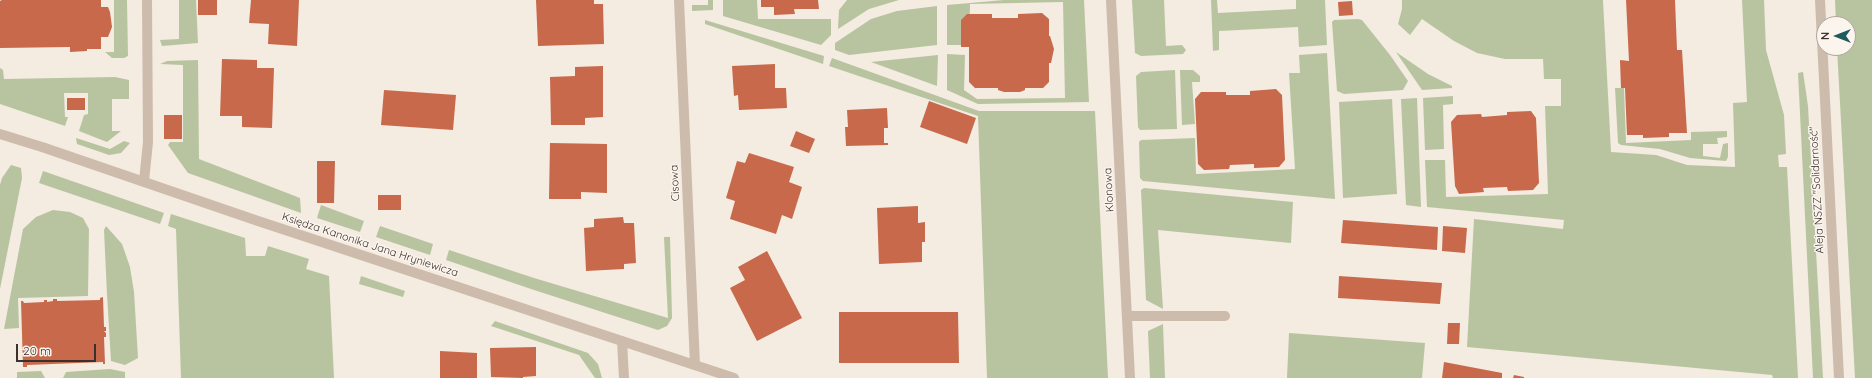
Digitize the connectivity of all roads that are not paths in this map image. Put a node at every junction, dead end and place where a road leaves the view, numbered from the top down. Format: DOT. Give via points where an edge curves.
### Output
graph roads {
  1 [pos="147,0"];
  2 [pos="679,0"];
  3 [pos="1111,0"];
  4 [pos="1820,0"];
  5 [pos="0,134"];
  6 [pos="144,181"];
  7 [pos="1127,316"];
  8 [pos="1225,316"];
  9 [pos="622,341"];
  10 [pos="695,365"];
  11 [pos="624,378"];
  12 [pos="734,378"];
  13 [pos="1130,378"];
  14 [pos="1839,378"];
  1 -- 6 [label="street" via="148,142"];
  2 -- 10 [label="street, Cisowa"];
  3 -- 7 [label="street, Klonowa"];
  4 -- 14 [label="street, Aleja NSZZ \"Solidarność\""];
  5 -- 6 [label="street, Księdza Kanonika Jana Hryniewicza"];
  6 -- 9 [label="street, Księdza Kanonika Jana Hryniewicza"];
  7 -- 8 [label="street"];
  7 -- 13 [label="street, Klonowa"];
  9 -- 10 [label="street, Księdza Kanonika Jana Hryniewicza"];
  9 -- 11 [label="street"];
  10 -- 12 [label="street, Księdza Kanonika Jana Hryniewicza"];
}
